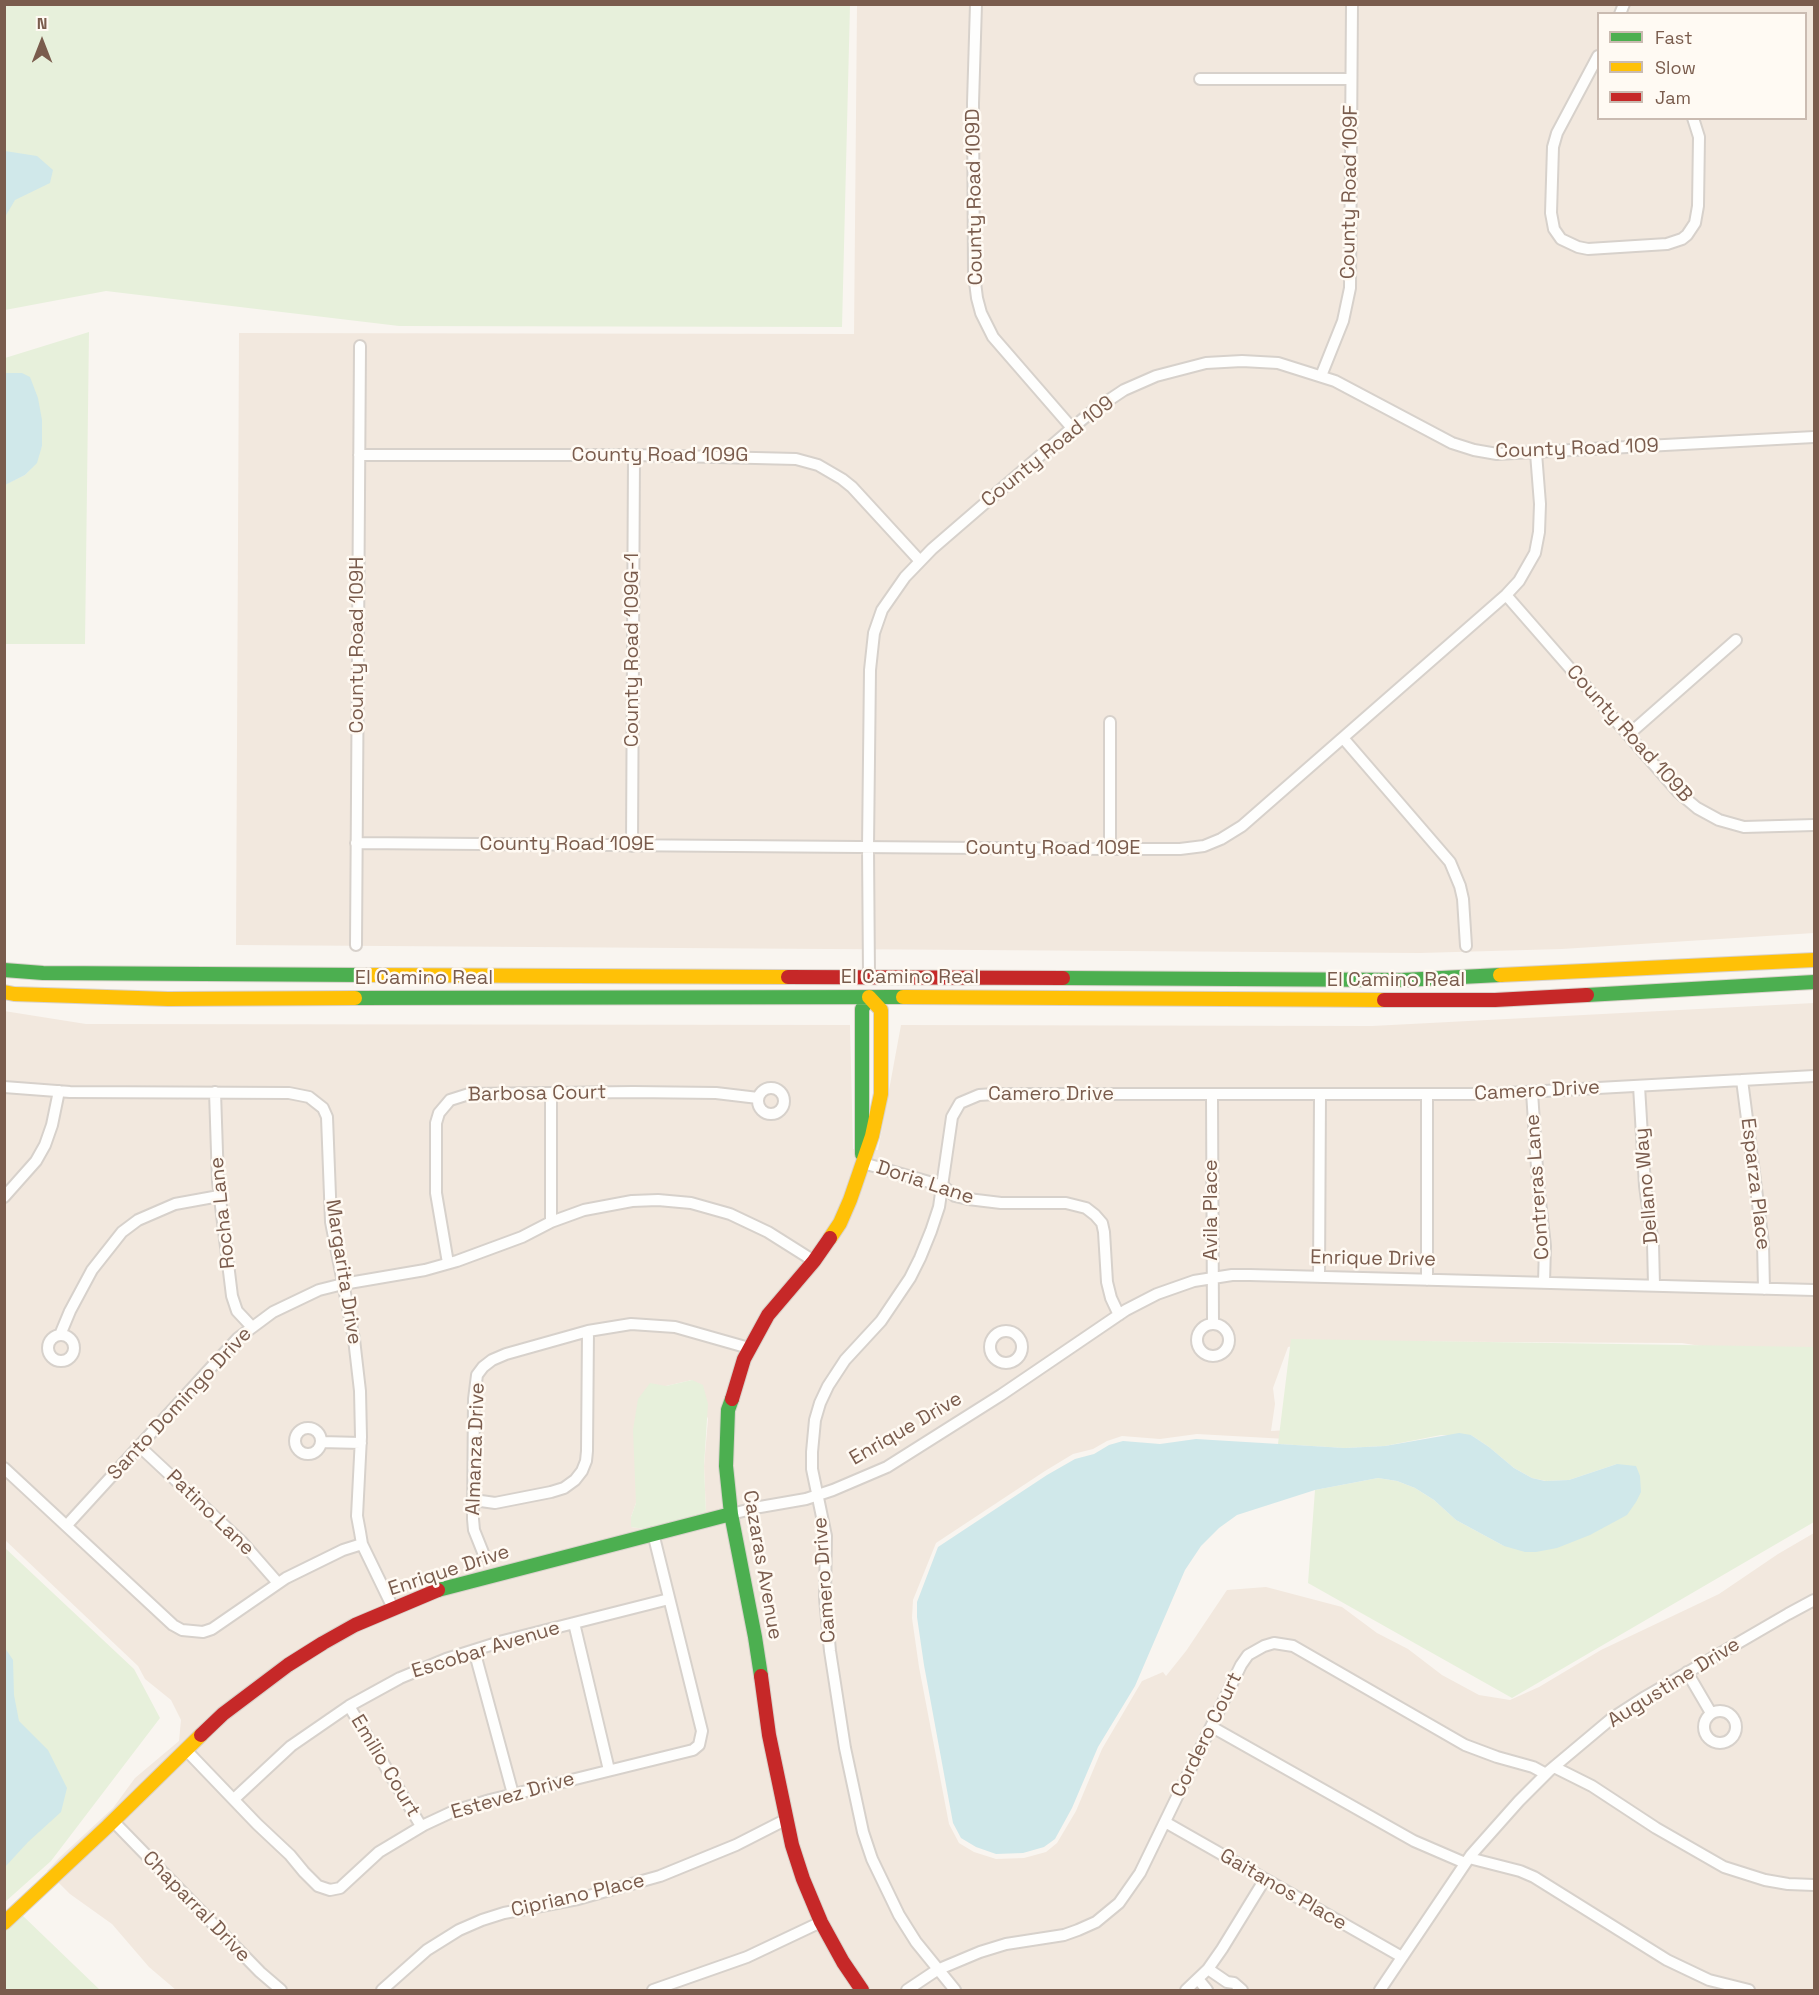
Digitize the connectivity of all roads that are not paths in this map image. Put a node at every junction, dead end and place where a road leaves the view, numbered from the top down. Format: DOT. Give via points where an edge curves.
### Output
graph roads {
  1 [pos="976,4"];
  2 [pos="1352,4"];
  3 [pos="1597,62"];
  4 [pos="1200,79"];
  5 [pos="1351,79"];
  6 [pos="1694,120"];
  7 [pos="360,346"];
  8 [pos="1322,376"];
  9 [pos="1072,428"];
  10 [pos="1815,437"];
  11 [pos="1536,453"];
  12 [pos="359,455"];
  13 [pos="634,455"];
  14 [pos="920,561"];
  15 [pos="1506,595"];
  16 [pos="1736,640"];
  17 [pos="1110,722"];
  18 [pos="1628,735"];
  19 [pos="1343,738"];
  20 [pos="1815,825"];
  21 [pos="356,843"];
  22 [pos="632,846"];
  23 [pos="868,847"];
  24 [pos="1110,849"];
  25 [pos="356,945"];
  26 [pos="1466,946"];
  27 [pos="1815,960"];
  28 [pos="4,970"];
  29 [pos="869,976"];
  30 [pos="1815,982"];
  31 [pos="4,992"];
  32 [pos="869,997"];
  33 [pos="1815,1076"];
  34 [pos="1742,1080"];
  35 [pos="1639,1086"];
  36 [pos="4,1087"];
  37 [pos="59,1091"];
  38 [pos="215,1092"];
  39 [pos="1532,1092"];
  40 [pos="551,1093"];
  41 [pos="1212,1095"];
  42 [pos="1320,1095"];
  43 [pos="1427,1095"];
  44 [pos="758,1098"];
  45 [pos="863,1163"];
  46 [pos="943,1186"];
  47 [pos="219,1196"];
  48 [pos="4,1197"];
  49 [pos="551,1222"];
  50 [pos="814,1261"];
  51 [pos="448,1263"];
  52 [pos="1213,1277"];
  53 [pos="1319,1277"];
  54 [pos="1427,1280"];
  55 [pos="1544,1282"];
  56 [pos="343,1284"];
  57 [pos="1654,1285"];
  58 [pos="1764,1289"];
  59 [pos="1815,1290"];
  60 [pos="1119,1315"];
  61 [pos="1213,1324"];
  62 [pos="252,1327"];
  63 [pos="588,1331"];
  64 [pos="60,1335"];
  65 [pos="749,1348"];
  66 [pos="1015,1360"];
  67 [pos="1027,1377"];
  68 [pos="321,1442"];
  69 [pos="361,1443"];
  70 [pos="139,1446"];
  71 [pos="4,1468"];
  72 [pos="817,1495"];
  73 [pos="474,1500"];
  74 [pos="732,1514"];
  75 [pos="67,1525"];
  76 [pos="653,1533"];
  77 [pos="362,1544"];
  78 [pos="484,1556"];
  79 [pos="278,1583"];
  80 [pos="669,1599"];
  81 [pos="1815,1600"];
  82 [pos="393,1608"];
  83 [pos="574,1623"];
  84 [pos="474,1650"];
  85 [pos="1688,1672"];
  86 [pos="349,1706"];
  87 [pos="1711,1713"];
  88 [pos="1212,1727"];
  89 [pos="186,1750"];
  90 [pos="609,1770"];
  91 [pos="1550,1770"];
  92 [pos="513,1794"];
  93 [pos="234,1798"];
  94 [pos="785,1820"];
  95 [pos="113,1821"];
  96 [pos="1165,1822"];
  97 [pos="421,1827"];
  98 [pos="1467,1860"];
  99 [pos="1264,1879"];
  100 [pos="1815,1885"];
  101 [pos="4,1923"];
  102 [pos="821,1923"];
  103 [pos="1402,1957"];
  104 [pos="1208,1969"];
  105 [pos="938,1970"];
  106 [pos="1198,1979"];
  107 [pos="281,1990"];
  108 [pos="382,1990"];
  109 [pos="653,1990"];
  110 [pos="862,1990"];
  111 [pos="907,1990"];
  112 [pos="955,1990"];
  113 [pos="1186,1990"];
  114 [pos="1207,1990"];
  115 [pos="1242,1990"];
  116 [pos="1380,1990"];
  117 [pos="1749,1990"];
  1 -- 9 [label="street, County Road 109D" via="974,262 979,305 986,326 1003,351"];
  2 -- 5 [label="street, County Road 109F"];
  3 -- 6 [label="street" via="1557,133 1552,155 1552,222 1556,234 1569,244 1588,249 1667,244 1688,235 1698,206 1699,137"];
  4 -- 5 [label="street"];
  5 -- 8 [label="street, County Road 109F" via="1350,288 1343,321"];
  7 -- 12 [label="street, County Road 109H"];
  8 -- 9 [label="street, County Road 109" via="1262,361 1189,366 1124,390"];
  8 -- 11 [label="street, County Road 109" via="1463,447 1497,454"];
  9 -- 14 [label="street, County Road 109"];
  10 -- 11 [label="street, County Road 109"];
  11 -- 15 [label="street, County Road 109E" via="1538,543 1525,572"];
  12 -- 13 [label="street, County Road 109G"];
  12 -- 21 [label="street, County Road 109H"];
  13 -- 14 [label="street, County Road 109G" via="785,457 818,465 852,487"];
  13 -- 22 [label="street, County Road 109G-1"];
  14 -- 23 [label="street, County Road 109" via="888,600 872,644"];
  15 -- 18 [label="street, County Road 109B"];
  15 -- 19 [label="street, County Road 109E"];
  16 -- 18 [label="street"];
  17 -- 24 [label="street"];
  18 -- 20 [label="street, County Road 109B" via="1678,792 1707,814 1744,827"];
  19 -- 24 [label="street, County Road 109E" via="1221,840 1186,849"];
  19 -- 26 [label="street" via="1449,862 1463,899"];
  21 -- 22 [label="street, County Road 109E"];
  21 -- 25 [label="street, County Road 109H"];
  22 -- 23 [label="street, County Road 109E"];
  23 -- 24 [label="street, County Road 109E"];
  23 -- 29 [label="street, County Road 109"];
  27 -- 29 [label="main road, El Camino Real" via="1402,980"];
  28 -- 29 [label="main road, El Camino Real" via="55,974"];
  29 -- 32 [label="main road"];
  30 -- 32 [label="main road, El Camino Real" via="1495,1000"];
  31 -- 32 [label="main road, El Camino Real" via="168,999"];
  32 -- 45 [label="main road, Cazaras Avenue" via="862,1009"];
  32 -- 45 [label="main road, Cazaras Avenue" via="881,1010 881,1094"];
  33 -- 34 [label="street, Camero Drive"];
  34 -- 35 [label="street, Camero Drive"];
  34 -- 58 [label="street, Esparza Place" via="1763,1244"];
  35 -- 39 [label="street, Camero Drive"];
  35 -- 57 [label="street, Dellano Way"];
  36 -- 37 [label="street, Margarita Drive"];
  37 -- 38 [label="street, Margarita Drive"];
  37 -- 48 [label="street" via="45,1145"];
  38 -- 47 [label="street, Rocha Lane"];
  38 -- 56 [label="street, Margarita Drive" via="300,1094 323,1108 327,1117 331,1222"];
  39 -- 43 [label="street, Camero Drive"];
  39 -- 55 [label="street, Contreras Lane" via="1545,1246"];
  40 -- 44 [label="street, Barbosa Court" via="716,1093"];
  40 -- 49 [label="street"];
  40 -- 51 [label="street, Barbosa Court" via="469,1094 450,1100 439,1113 436,1194"];
  41 -- 42 [label="street, Camero Drive"];
  41 -- 46 [label="street, Camero Drive" via="995,1094 969,1098 960,1103 952,1117"];
  41 -- 52 [label="street, Avila Place"];
  42 -- 43 [label="street, Camero Drive"];
  42 -- 53 [label="street"];
  43 -- 54 [label="street"];
  45 -- 46 [label="street, Doria Lane"];
  45 -- 50 [label="main road, Cazaras Avenue" via="840,1223"];
  46 -- 60 [label="street, Doria Lane" via="955,1196 984,1202 1077,1204 1095,1215 1102,1223 1107,1282"];
  46 -- 72 [label="street, Camero Drive" via="931,1231 910,1278 881,1321 845,1360 820,1403 812,1452"];
  47 -- 62 [label="street, Rocha Lane" via="234,1305"];
  47 -- 64 [label="street" via="175,1204 138,1220 122,1232 92,1270"];
  49 -- 50 [label="street, Santo Domingo Drive" via="584,1210 632,1201 691,1203 748,1222"];
  49 -- 51 [label="street, Santo Domingo Drive" via="522,1237"];
  50 -- 65 [label="main road, Cazaras Avenue" via="768,1315"];
  51 -- 56 [label="street, Santo Domingo Drive"];
  52 -- 53 [label="street, Enrique Drive"];
  52 -- 60 [label="street, Enrique Drive" via="1157,1294"];
  52 -- 61 [label="street, Avila Place"];
  53 -- 54 [label="street, Enrique Drive"];
  54 -- 55 [label="street, Enrique Drive"];
  55 -- 57 [label="street, Enrique Drive"];
  56 -- 62 [label="street, Santo Domingo Drive" via="298,1299"];
  56 -- 69 [label="street, Margarita Drive" via="358,1363"];
  57 -- 58 [label="street, Enrique Drive"];
  58 -- 59 [label="street, Enrique Drive"];
  60 -- 67 [label="street, Enrique Drive"];
  62 -- 70 [label="street, Santo Domingo Drive"];
  63 -- 65 [label="street, Almanza Drive" via="631,1324 657,1325 698,1332"];
  63 -- 73 [label="street, Almanza Drive" via="506,1354 492,1360 477,1375"];
  63 -- 73 [label="street" via="587,1451 582,1472 564,1488 551,1492 495,1503"];
  65 -- 74 [label="main road, Cazaras Avenue" via="728,1410 726,1466"];
  66 -- 67 [label="street"];
  67 -- 72 [label="street, Enrique Drive" via="887,1467"];
  68 -- 69 [label="street"];
  69 -- 77 [label="street, Margarita Drive" via="357,1516"];
  70 -- 75 [label="street, Santo Domingo Drive"];
  70 -- 79 [label="street, Patino Lane" via="242,1542"];
  71 -- 75 [label="street"];
  72 -- 74 [label="street, Enrique Drive"];
  72 -- 105 [label="street, Camero Drive" via="826,1536 825,1598 830,1651 863,1832 898,1915"];
  73 -- 78 [label="street, Almanza Drive" via="474,1530"];
  74 -- 76 [label="main road, Enrique Drive"];
  74 -- 94 [label="main road, Cazaras Avenue"];
  75 -- 79 [label="street" via="182,1630 212,1629"];
  76 -- 80 [label="street, Estevez Drive"];
  76 -- 82 [label="main road, Enrique Drive" via="437,1590"];
  77 -- 79 [label="street"];
  77 -- 82 [label="street, Margarita Drive"];
  80 -- 83 [label="street, Escobar Avenue"];
  80 -- 90 [label="street, Estevez Drive" via="702,1731 699,1745 685,1753"];
  81 -- 85 [label="street, Augustine Drive"];
  82 -- 89 [label="main road, Enrique Drive" via="288,1665 224,1714"];
  83 -- 84 [label="street, Escobar Avenue"];
  83 -- 90 [label="street"];
  84 -- 86 [label="street, Escobar Avenue" via="400,1678"];
  84 -- 92 [label="street"];
  85 -- 87 [label="street"];
  85 -- 91 [label="street, Augustine Drive" via="1611,1719"];
  86 -- 93 [label="street, Escobar Avenue" via="291,1746"];
  86 -- 97 [label="street, Emilio Court"];
  88 -- 91 [label="street, Cordero Court" via="1248,1655 1264,1646 1283,1644 1293,1646 1465,1744"];
  88 -- 96 [label="street, Cordero Court"];
  88 -- 98 [label="street" via="1414,1840"];
  89 -- 93 [label="street, Estevez Drive"];
  89 -- 95 [label="main road, Enrique Drive"];
  90 -- 92 [label="street, Estevez Drive"];
  91 -- 98 [label="street, Augustine Drive"];
  91 -- 100 [label="street, Cordero Court" via="1592,1786 1724,1868 1765,1881"];
  92 -- 97 [label="street, Estevez Drive" via="454,1811"];
  93 -- 97 [label="street, Estevez Drive" via="312,1881 330,1890 340,1888 380,1852"];
  94 -- 102 [label="main road, Cazaras Avenue"];
  94 -- 108 [label="street, Cipriano Place" via="660,1876 482,1920 427,1950"];
  95 -- 101 [label="main road, Enrique Drive"];
  95 -- 107 [label="street, Chaparral Drive"];
  96 -- 99 [label="street, Gaitanos Place"];
  96 -- 105 [label="street, Cordero Court" via="1131,1888 1096,1922 1064,1935 1006,1944"];
  98 -- 103 [label="street, Augustine Drive"];
  98 -- 117 [label="street" via="1534,1877 1667,1960 1709,1980"];
  99 -- 103 [label="street, Gaitanos Place"];
  99 -- 104 [label="street"];
  102 -- 109 [label="street" via="747,1957"];
  102 -- 110 [label="main road, Cazaras Avenue"];
  103 -- 116 [label="street, Augustine Drive"];
  104 -- 106 [label="street"];
  104 -- 115 [label="street"];
  105 -- 111 [label="street, Cordero Court"];
  105 -- 112 [label="street, Camero Drive"];
  106 -- 113 [label="street"];
  106 -- 114 [label="street"];
}
